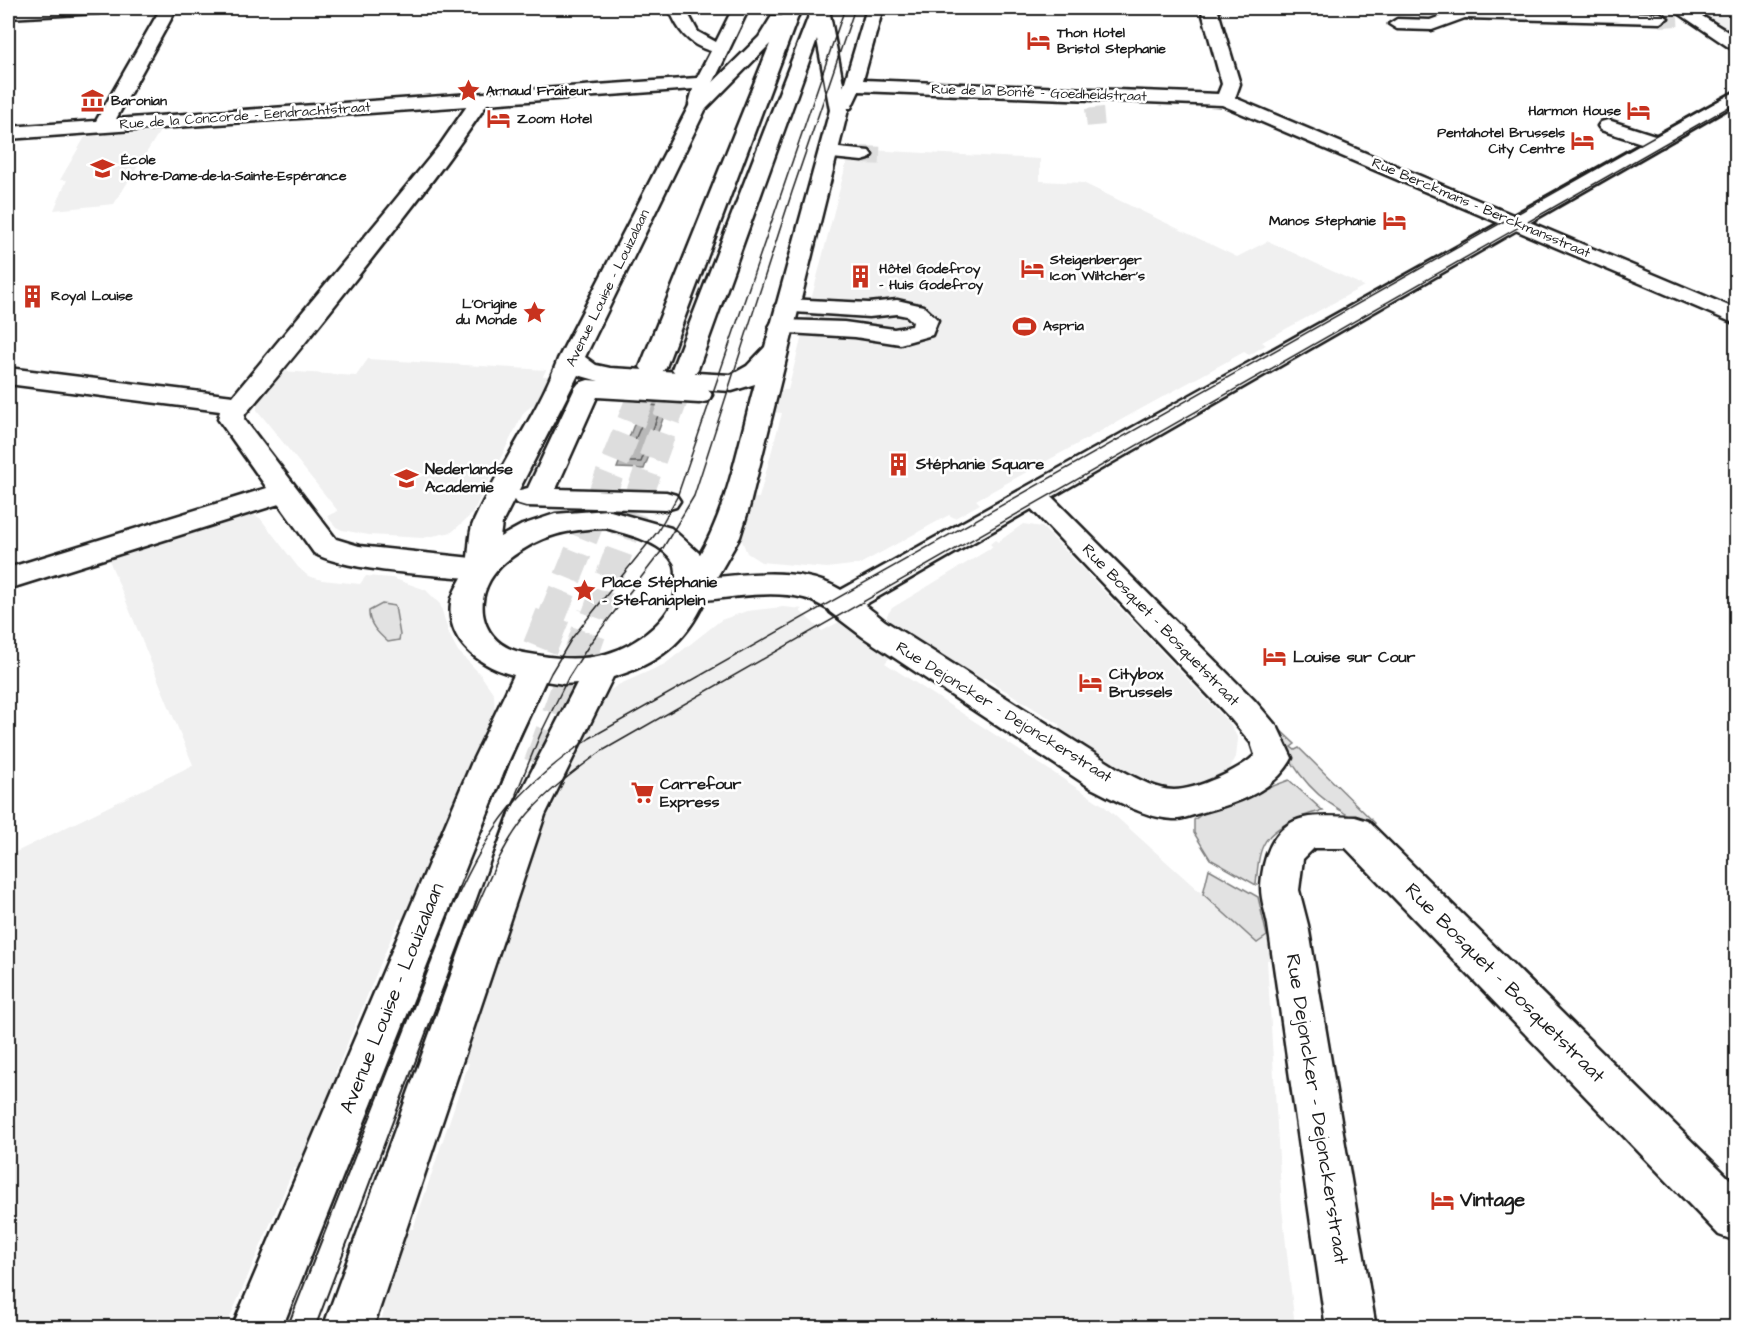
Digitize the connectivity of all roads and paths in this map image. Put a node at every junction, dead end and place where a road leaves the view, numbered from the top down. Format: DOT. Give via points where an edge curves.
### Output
graph roads {
  1 [pos="99,8"];
  2 [pos="169,8"];
  3 [pos="677,8"];
  4 [pos="741,8"];
  5 [pos="793,8"];
  6 [pos="820,8"];
  7 [pos="875,8"];
  8 [pos="1209,8"];
  9 [pos="8,13"];
  10 [pos="1684,14"];
  11 [pos="1660,18"];
  12 [pos="1397,24"];
  13 [pos="1737,44"];
  14 [pos="720,48"];
  15 [pos="853,85"];
  16 [pos="701,94"];
  17 [pos="1737,97"];
  18 [pos="482,98"];
  19 [pos="1225,100"];
  20 [pos="839,110"];
  21 [pos="103,126"];
  22 [pos="1608,126"];
  23 [pos="8,134"];
  24 [pos="1657,142"];
  25 [pos="829,153"];
  26 [pos="862,155"];
  27 [pos="1515,222"];
  28 [pos="1737,317"];
  29 [pos="781,328"];
  30 [pos="572,359"];
  31 [pos="653,367"];
  32 [pos="685,369"];
  33 [pos="8,376"];
  34 [pos="700,396"];
  35 [pos="239,405"];
  36 [pos="285,492"];
  37 [pos="1034,495"];
  38 [pos="663,499"];
  39 [pos="481,569"];
  40 [pos="8,579"];
  41 [pos="694,590"];
  42 [pos="841,604"];
  43 [pos="600,669"];
  44 [pos="533,671"];
  45 [pos="1174,805"];
  46 [pos="1280,890"];
  47 [pos="1737,1218"];
  48 [pos="257,1328"];
  49 [pos="348,1328"];
  50 [pos="1351,1328"];
  1 -- 9 [label="main road"];
  2 -- 21 [label="main road"];
  3 -- 14 [label="main road" via="688,33 697,41"];
  4 -- 14 [label="main road, Avenue Louise - Louizalaan"];
  5 -- 16 [label="main road" via="778,20 765,40"];
  5 -- 31 [label="main road"];
  6 -- 20 [label="main road"];
  6 -- 32 [label="main road"];
  7 -- 15 [label="main road"];
  8 -- 19 [label="main road" via="1226,39 1232,84"];
  10 -- 13 [label="main road"];
  11 -- 12 [label="main road" via="1463,13 1432,25"];
  14 -- 16 [label="main road, Avenue Louise - Louizalaan"];
  15 -- 19 [label="main road, Rue de la Bonté - Goedheidstraat" via="1094,102"];
  15 -- 20 [label="main road"];
  16 -- 18 [label="main road, Rue de la Concorde - Eendrachtstraat" via="592,90"];
  16 -- 30 [label="main road, Avenue Louise - Louizalaan"];
  17 -- 24 [label="main road"];
  18 -- 21 [label="main road, Rue de la Concorde - Eendrachtstraat"];
  18 -- 35 [label="main road" via="432,168"];
  19 -- 27 [label="main road, Rue Berckmans - Berckmansstraat"];
  20 -- 25 [label="main road"];
  21 -- 23 [label="main road, Rue de la Concorde - Eendrachtstraat"];
  22 -- 24 [label="main road"];
  24 -- 27 [label="main road"];
  25 -- 26 [label="main road"];
  25 -- 29 [label="main road"];
  27 -- 28 [label="main road, Rue Berckmans - Berckmansstraat"];
  27 -- 37 [label="main road"];
  29 -- 30 [label="main road" via="756,374 732,383 609,376 587,370"];
  29 -- 41 [label="main road" via="725,537"];
  30 -- 39 [label="main road, Avenue Louise - Louizalaan" via="488,523"];
  33 -- 35 [label="main road"];
  34 -- 38 [label="main road" via="589,388 532,497"];
  35 -- 36 [label="main road" via="231,419"];
  36 -- 39 [label="main road" via="332,550"];
  36 -- 40 [label="main road"];
  37 -- 42 [label="main road"];
  37 -- 45 [label="main road, Rue Bosquet - Bosquetstraat" via="1266,737 1274,758 1260,773 1224,792"];
  39 -- 41 [label="main road" via="522,536 578,520 607,519 634,523 671,539 685,554 693,571"];
  39 -- 44 [label="main road" via="466,605 468,624 478,640 501,659"];
  41 -- 42 [label="main road, Rue Dejoncker - Dejonckerstraat" via="788,585 814,591"];
  41 -- 43 [label="main road" via="688,610 668,635 638,656"];
  42 -- 45 [label="main road, Rue Dejoncker - Dejonckerstraat" via="1104,778"];
  43 -- 44 [label="main road" via="571,674"];
  43 -- 49 [label="main road" via="527,815"];
  44 -- 48 [label="main road, Avenue Louise - Louizalaan" via="490,762"];
  46 -- 47 [label="main road, Rue Bosquet - Bosquetstraat" via="1285,852 1305,833 1355,832"];
  46 -- 50 [label="main road, Rue Dejoncker - Dejonckerstraat"];
}
